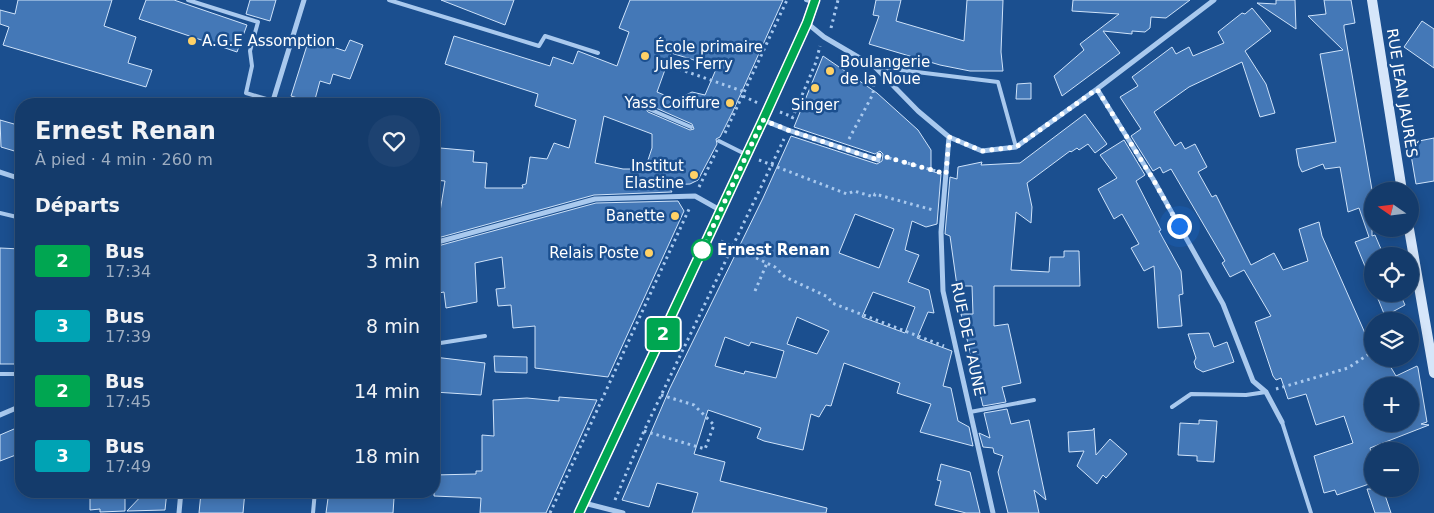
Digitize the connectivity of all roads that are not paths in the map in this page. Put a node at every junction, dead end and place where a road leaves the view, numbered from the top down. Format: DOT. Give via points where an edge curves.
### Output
graph roads {
  1 [pos="188,0"];
  2 [pos="304,0"];
  3 [pos="389,0"];
  4 [pos="1214,0"];
  5 [pos="1372,0"];
  6 [pos="812,1"];
  7 [pos="807,23"];
  8 [pos="598,54"];
  9 [pos="876,67"];
  10 [pos="1097,89"];
  11 [pos="262,98"];
  12 [pos="274,98"];
  13 [pos="649,109"];
  14 [pos="763,120"];
  15 [pos="691,127"];
  16 [pos="949,137"];
  17 [pos="720,141"];
  18 [pos="1016,147"];
  19 [pos="747,155"];
  20 [pos="879,155"];
  21 [pos="0,172"];
  22 [pos="15,176"];
  23 [pos="1401,182"];
  24 [pos="720,210"];
  25 [pos="0,213"];
  26 [pos="15,217"];
  27 [pos="1411,238"];
  28 [pos="440,241"];
  29 [pos="485,336"];
  30 [pos="440,343"];
  31 [pos="1434,373"];
  32 [pos="0,374"];
  33 [pos="15,374"];
  34 [pos="1266,392"];
  35 [pos="1034,400"];
  36 [pos="1172,407"];
  37 [pos="15,409"];
  38 [pos="970,412"];
  39 [pos="0,415"];
  40 [pos="1282,422"];
  41 [pos="180,498"];
  42 [pos="314,498"];
  43 [pos="584,503"];
  44 [pos="179,513"];
  45 [pos="313,513"];
  46 [pos="579,513"];
  47 [pos="623,513"];
  48 [pos="993,513"];
  49 [pos="1311,513"];
  1 -- 11 [label="lane" via="258,22 250,51 252,66 246,92"];
  2 -- 12 [label="street"];
  3 -- 8 [label="lane" via="538,46 545,36"];
  4 -- 10 [label="street"];
  5 -- 23 [label="main road, RUE JEAN JAURÈS"];
  6 -- 7 [label="main road"];
  7 -- 9 [label="street" via="824,37"];
  7 -- 14 [label="main road"];
  9 -- 16 [label="street" via="918,111"];
  9 -- 18 [label="lane" via="998,82"];
  10 -- 18 [label="street"];
  10 -- 34 [label="street" via="1153,179 1223,304 1253,381"];
  13 -- 15 [label="lane"];
  14 -- 19 [label="main road"];
  14 -- 20 [label="street" via="878,160"];
  16 -- 18 [label="street" via="982,151"];
  16 -- 38 [label="street, RUE DE L'AUNE" via="941,232 943,291"];
  17 -- 19 [label="lane"];
  19 -- 24 [label="main road"];
  21 -- 22 [label="street"];
  24 -- 28 [label="street" via="695,196 595,199"];
  24 -- 43 [label="main road"];
  25 -- 26 [label="lane"];
  27 -- 31 [label="main road"];
  29 -- 30 [label="lane"];
  32 -- 33 [label="lane"];
  34 -- 36 [label="lane" via="1191,394"];
  34 -- 40 [label="street"];
  35 -- 38 [label="lane"];
  37 -- 39 [label="street"];
  38 -- 48 [label="street, RUE DE L'AUNE"];
  40 -- 49 [label="lane"];
  41 -- 44 [label="street"];
  42 -- 45 [label="lane"];
  43 -- 46 [label="main road"];
  43 -- 47 [label="street"];
}
